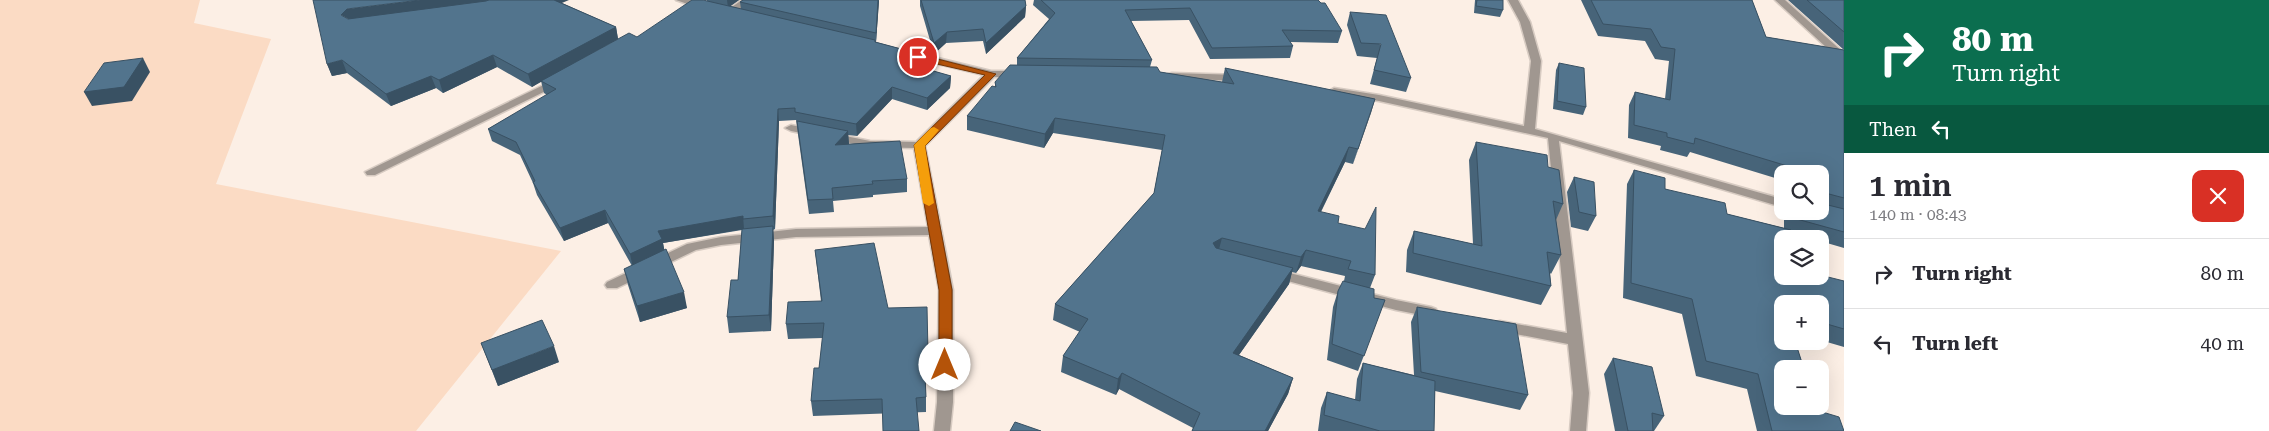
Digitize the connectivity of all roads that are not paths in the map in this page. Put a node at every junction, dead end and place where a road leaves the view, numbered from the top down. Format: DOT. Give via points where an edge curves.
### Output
graph roads {
  1 [pos="748,0"];
  2 [pos="1513,0"];
  3 [pos="1780,0"];
  4 [pos="685,2"];
  5 [pos="675,13"];
  6 [pos="891,50"];
  7 [pos="1844,58"];
  8 [pos="991,74"];
  9 [pos="1030,74"];
  10 [pos="569,75"];
  11 [pos="1158,76"];
  12 [pos="1253,79"];
  13 [pos="1321,89"];
  14 [pos="791,128"];
  15 [pos="1529,130"];
  16 [pos="1553,136"];
  17 [pos="919,145"];
  18 [pos="371,172"];
  19 [pos="1774,201"];
  20 [pos="933,231"];
  21 [pos="1265,271"];
  22 [pos="612,285"];
  23 [pos="1443,315"];
  24 [pos="1490,324"];
  25 [pos="1575,340"];
  26 [pos="942,431"];
  27 [pos="1578,431"];
  1 -- 4 [label="street" via="726,12"];
  2 -- 15 [label="street" via="1525,22 1536,61"];
  3 -- 7 [label="street"];
  4 -- 5 [label="street"];
  6 -- 8 [label="street"];
  8 -- 9 [label="street"];
  8 -- 17 [label="street"];
  10 -- 18 [label="street"];
  11 -- 12 [label="street"];
  13 -- 15 [label="street"];
  14 -- 17 [label="street" via="870,144"];
  15 -- 16 [label="street"];
  16 -- 19 [label="street"];
  16 -- 25 [label="street"];
  17 -- 20 [label="street"];
  20 -- 22 [label="street" via="796,233 721,241 692,247"];
  20 -- 26 [label="street" via="946,290"];
  21 -- 23 [label="street"];
  24 -- 25 [label="street"];
  25 -- 27 [label="street" via="1581,393"];
}
